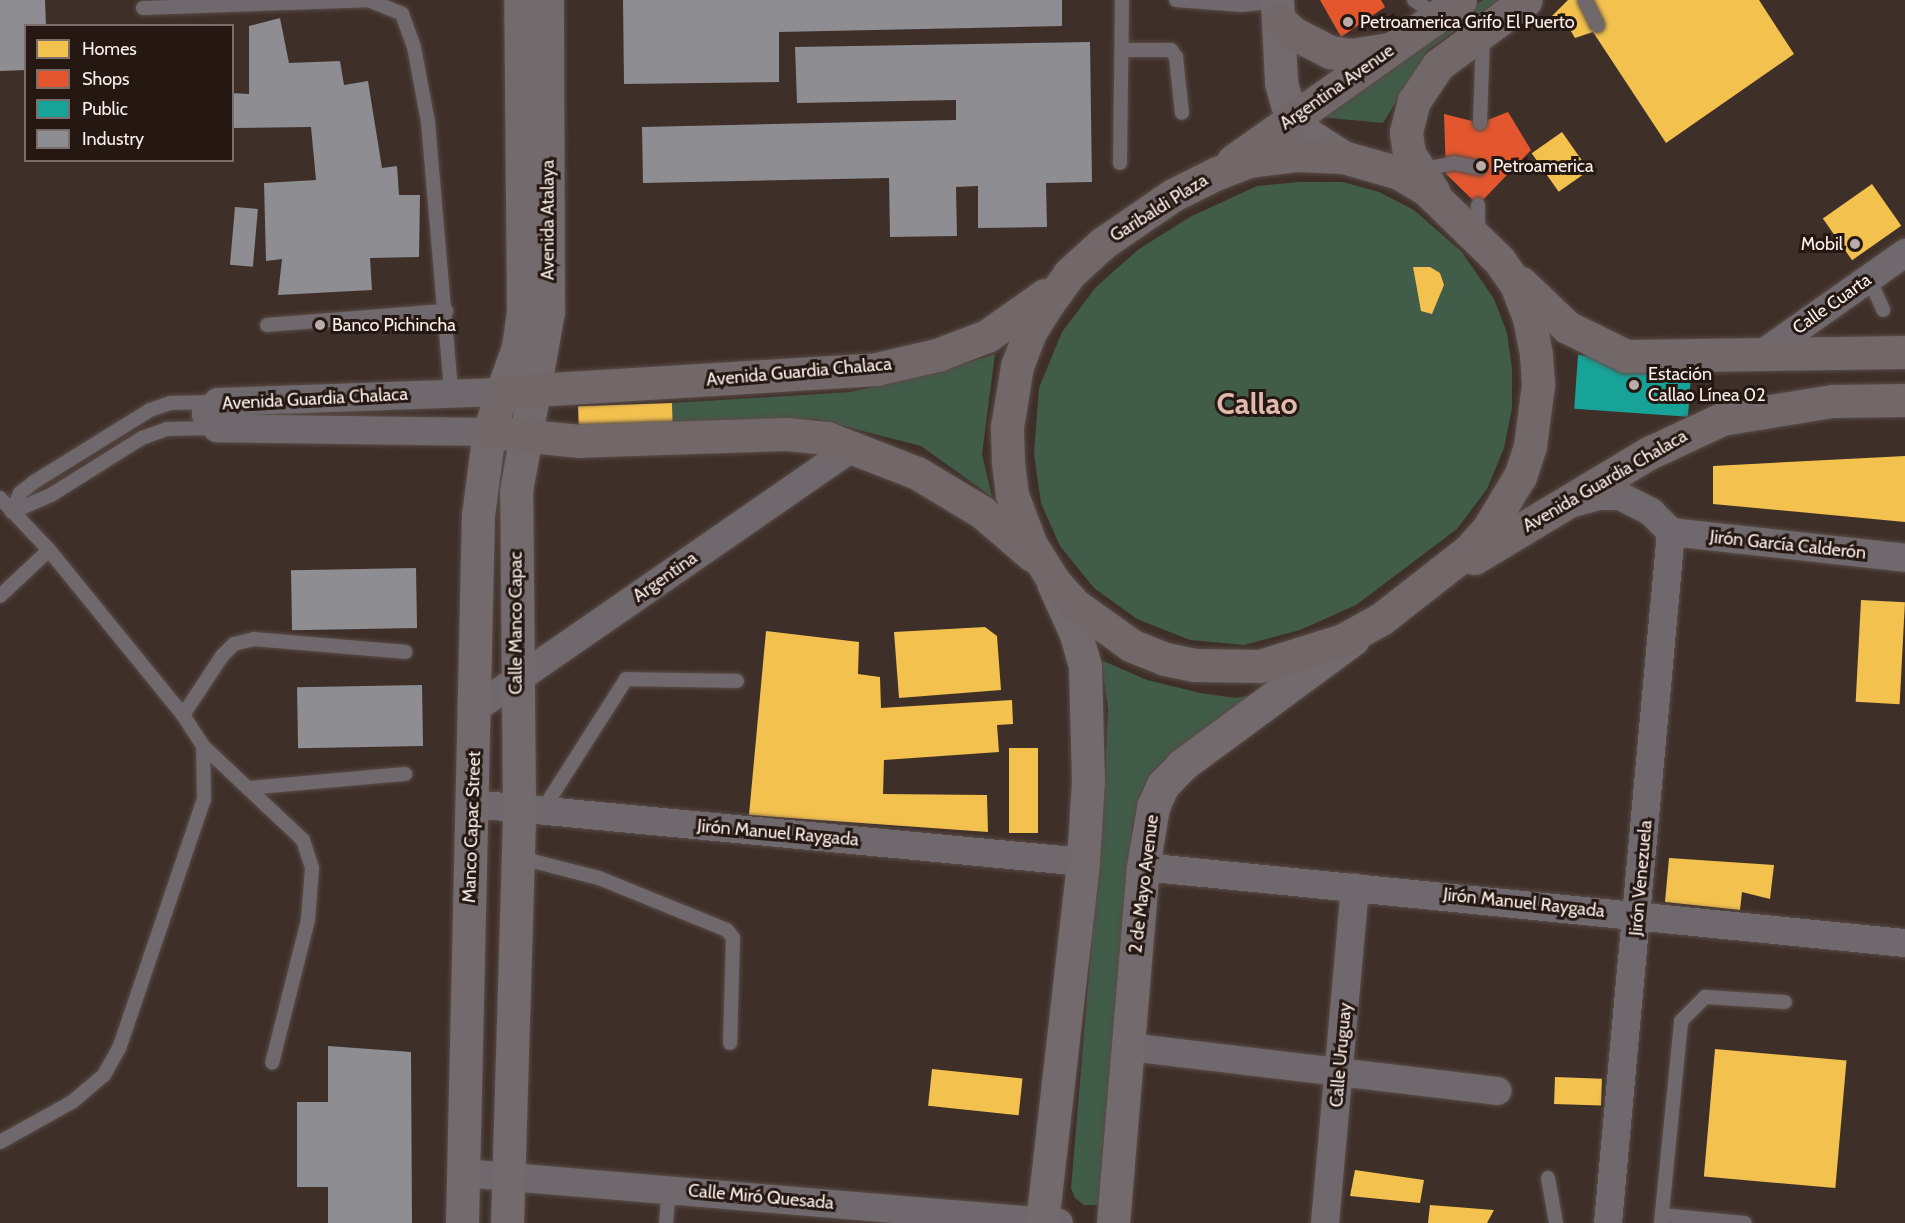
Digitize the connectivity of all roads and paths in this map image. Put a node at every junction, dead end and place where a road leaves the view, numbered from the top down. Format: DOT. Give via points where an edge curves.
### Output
graph roads {
  1 [pos="520,0"];
  2 [pos="547,0"];
  3 [pos="1122,0"];
  4 [pos="1176,0"];
  5 [pos="1526,0"];
  6 [pos="1585,0"];
  7 [pos="1437,5"];
  8 [pos="1278,7"];
  9 [pos="144,8"];
  10 [pos="1597,25"];
  11 [pos="1483,31"];
  12 [pos="1390,49"];
  13 [pos="1122,50"];
  14 [pos="1182,113"];
  15 [pos="1294,118"];
  16 [pos="1480,123"];
  17 [pos="1344,157"];
  18 [pos="1120,163"];
  19 [pos="1479,168"];
  20 [pos="1418,171"];
  21 [pos="1215,174"];
  22 [pos="1465,208"];
  23 [pos="1488,249"];
  24 [pos="1905,253"];
  25 [pos="1069,274"];
  26 [pos="1869,278"];
  27 [pos="1883,310"];
  28 [pos="446,311"];
  29 [pos="267,325"];
  30 [pos="1905,352"];
  31 [pos="1759,356"];
  32 [pos="535,390"];
  33 [pos="451,392"];
  34 [pos="502,392"];
  35 [pos="359,396"];
  36 [pos="1905,400"];
  37 [pos="217,415"];
  38 [pos="359,429"];
  39 [pos="489,432"];
  40 [pos="523,437"];
  41 [pos="854,446"];
  42 [pos="0,498"];
  43 [pos="1557,507"];
  44 [pos="12,513"];
  45 [pos="1671,532"];
  46 [pos="49,550"];
  47 [pos="1905,558"];
  48 [pos="1045,569"];
  49 [pos="1425,588"];
  50 [pos="0,596"];
  51 [pos="1382,619"];
  52 [pos="405,652"];
  53 [pos="516,680"];
  54 [pos="737,681"];
  55 [pos="476,708"];
  56 [pos="183,715"];
  57 [pos="202,746"];
  58 [pos="405,774"];
  59 [pos="248,789"];
  60 [pos="473,804"];
  61 [pos="530,809"];
  62 [pos="517,857"];
  63 [pos="1083,862"];
  64 [pos="1143,867"];
  65 [pos="1355,887"];
  66 [pos="1639,915"];
  67 [pos="1905,943"];
  68 [pos="1785,1002"];
  69 [pos="730,1043"];
  70 [pos="1129,1047"];
  71 [pos="272,1063"];
  72 [pos="1341,1070"];
  73 [pos="1497,1091"];
  74 [pos="0,1142"];
  75 [pos="462,1173"];
  76 [pos="506,1176"];
  77 [pos="1548,1178"];
  78 [pos="669,1190"];
  79 [pos="834,1213"];
  80 [pos="1661,1219"];
  81 [pos="1048,1222"];
  82 [pos="462,1223"];
  83 [pos="507,1223"];
  84 [pos="666,1223"];
  85 [pos="1113,1223"];
  86 [pos="1325,1223"];
  87 [pos="1556,1223"];
  88 [pos="1608,1223"];
  89 [pos="1744,1223"];
  1 -- 34 [label="main road, Avenida Atalaya" via="523,313 518,347"];
  2 -- 32 [label="main road, Avenida Atalaya" via="548,312"];
  3 -- 13 [label="lane"];
  4 -- 8 [label="lane"];
  5 -- 11 [label="main road"];
  6 -- 10 [label="lane"];
  7 -- 12 [label="main road, Argentina Avenue"];
  8 -- 12 [label="main road" via="1293,33 1330,52 1351,55"];
  8 -- 15 [label="main road" via="1281,83"];
  9 -- 28 [label="lane" via="368,0 402,15 414,47 428,122"];
  11 -- 16 [label="lane"];
  11 -- 20 [label="main road" via="1438,65 1414,101 1406,132"];
  12 -- 15 [label="main road, Argentina Avenue"];
  13 -- 14 [label="lane" via="1171,50 1176,57"];
  13 -- 18 [label="lane"];
  15 -- 17 [label="main road" via="1323,148"];
  15 -- 21 [label="main road, Argentina Avenue"];
  17 -- 21 [label="main road, Garibaldi Plaza" via="1296,155 1249,161"];
  17 -- 22 [label="main road, Garibaldi Plaza" via="1399,173"];
  19 -- 20 [label="lane" via="1455,163"];
  20 -- 22 [label="main road"];
  21 -- 25 [label="main road, Garibaldi Plaza" via="1136,219"];
  22 -- 23 [label="main road, Garibaldi Plaza"];
  23 -- 31 [label="main road" via="1560,322 1590,342 1626,356"];
  23 -- 49 [label="main road, Garibaldi Plaza" via="1521,296 1536,355 1538,385 1530,446 1520,476 1488,530"];
  24 -- 26 [label="street, Calle Cuarta"];
  25 -- 32 [label="main road, Avenida Guardia Chalaca" via="987,336 937,355 876,369"];
  25 -- 48 [label="main road, Garibaldi Plaza" via="1030,332 1017,366 1007,427 1012,495"];
  26 -- 27 [label="lane"];
  26 -- 31 [label="street, Calle Cuarta"];
  28 -- 29 [label="lane"];
  28 -- 33 [label="lane"];
  30 -- 31 [label="main road"];
  32 -- 34 [label="main road, Avenida Guardia Chalaca"];
  32 -- 40 [label="main road, Avenida Atalaya"];
  33 -- 34 [label="street, Avenida Guardia Chalaca"];
  33 -- 35 [label="street, Avenida Guardia Chalaca"];
  34 -- 39 [label="main road, Avenida Atalaya"];
  35 -- 37 [label="street, Avenida Guardia Chalaca"];
  35 -- 38 [label="street"];
  36 -- 43 [label="main road, Avenida Guardia Chalaca" via="1832,401 1722,419 1649,453"];
  37 -- 38 [label="street, Avenida Guardia Chalaca"];
  37 -- 44 [label="lane" via="142,438 51,495"];
  37 -- 44 [label="lane" via="170,403 150,410 34,482 20,493"];
  38 -- 39 [label="street, Avenida Guardia Chalaca"];
  39 -- 40 [label="main road, Avenida Guardia Chalaca"];
  39 -- 55 [label="main road, Manco Capac Street" via="478,515"];
  40 -- 41 [label="main road, Avenida Guardia Chalaca" via="580,441 786,434"];
  40 -- 53 [label="main road, Calle Manco Capac" via="516,491"];
  41 -- 48 [label="main road, Avenida Guardia Chalaca" via="917,473 982,512"];
  41 -- 53 [label="street, Argentina"];
  42 -- 44 [label="lane"];
  43 -- 45 [label="street" via="1599,495 1620,496 1651,512"];
  43 -- 49 [label="main road, Avenida Guardia Chalaca"];
  44 -- 46 [label="lane"];
  45 -- 47 [label="street, Jirón García Calderón"];
  45 -- 66 [label="street, Jirón Venezuela"];
  46 -- 50 [label="lane"];
  46 -- 56 [label="lane"];
  48 -- 51 [label="main road, Garibaldi Plaza" via="1075,605 1103,628 1131,645 1194,665 1227,668 1272,663 1343,640"];
  48 -- 63 [label="main road" via="1076,634 1085,666 1089,716"];
  49 -- 51 [label="main road, Garibaldi Plaza"];
  51 -- 64 [label="main road, 2 de Mayo Avenue" via="1182,765 1163,785 1153,807"];
  52 -- 56 [label="lane" via="254,639 234,644"];
  53 -- 55 [label="street, Argentina"];
  53 -- 61 [label="main road, Calle Manco Capac"];
  54 -- 61 [label="lane" via="626,679"];
  55 -- 60 [label="main road, Manco Capac Street"];
  56 -- 57 [label="lane"];
  57 -- 59 [label="lane"];
  57 -- 74 [label="lane" via="204,799 119,1048 104,1074 72,1102"];
  58 -- 59 [label="lane"];
  59 -- 71 [label="lane" via="303,840 312,868 308,920"];
  60 -- 61 [label="street, Jirón Manuel Raygada"];
  60 -- 75 [label="main road, Manco Capac Street"];
  61 -- 62 [label="main road"];
  61 -- 63 [label="street, Jirón Manuel Raygada"];
  62 -- 69 [label="lane" via="599,878 727,930 733,938"];
  62 -- 76 [label="main road"];
  63 -- 81 [label="main road"];
  64 -- 65 [label="street, Jirón Manuel Raygada"];
  64 -- 70 [label="main road, 2 de Mayo Avenue"];
  65 -- 66 [label="street, Jirón Manuel Raygada"];
  65 -- 72 [label="street, Calle Uruguay"];
  66 -- 67 [label="street, Jirón Manuel Raygada"];
  66 -- 88 [label="street, Jirón Venezuela"];
  68 -- 80 [label="lane" via="1705,997 1681,1021"];
  70 -- 72 [label="street"];
  70 -- 85 [label="main road, 2 de Mayo Avenue"];
  72 -- 73 [label="street"];
  72 -- 86 [label="street, Calle Uruguay"];
  75 -- 76 [label="street, Calle Miró Quesada"];
  75 -- 82 [label="main road, Manco Capac Street"];
  76 -- 78 [label="street, Calle Miró Quesada"];
  76 -- 83 [label="main road"];
  77 -- 87 [label="lane"];
  78 -- 79 [label="street, Calle Miró Quesada"];
  78 -- 84 [label="lane"];
  79 -- 81 [label="street, Calle Miró Quesada"];
  80 -- 89 [label="lane"];
}
